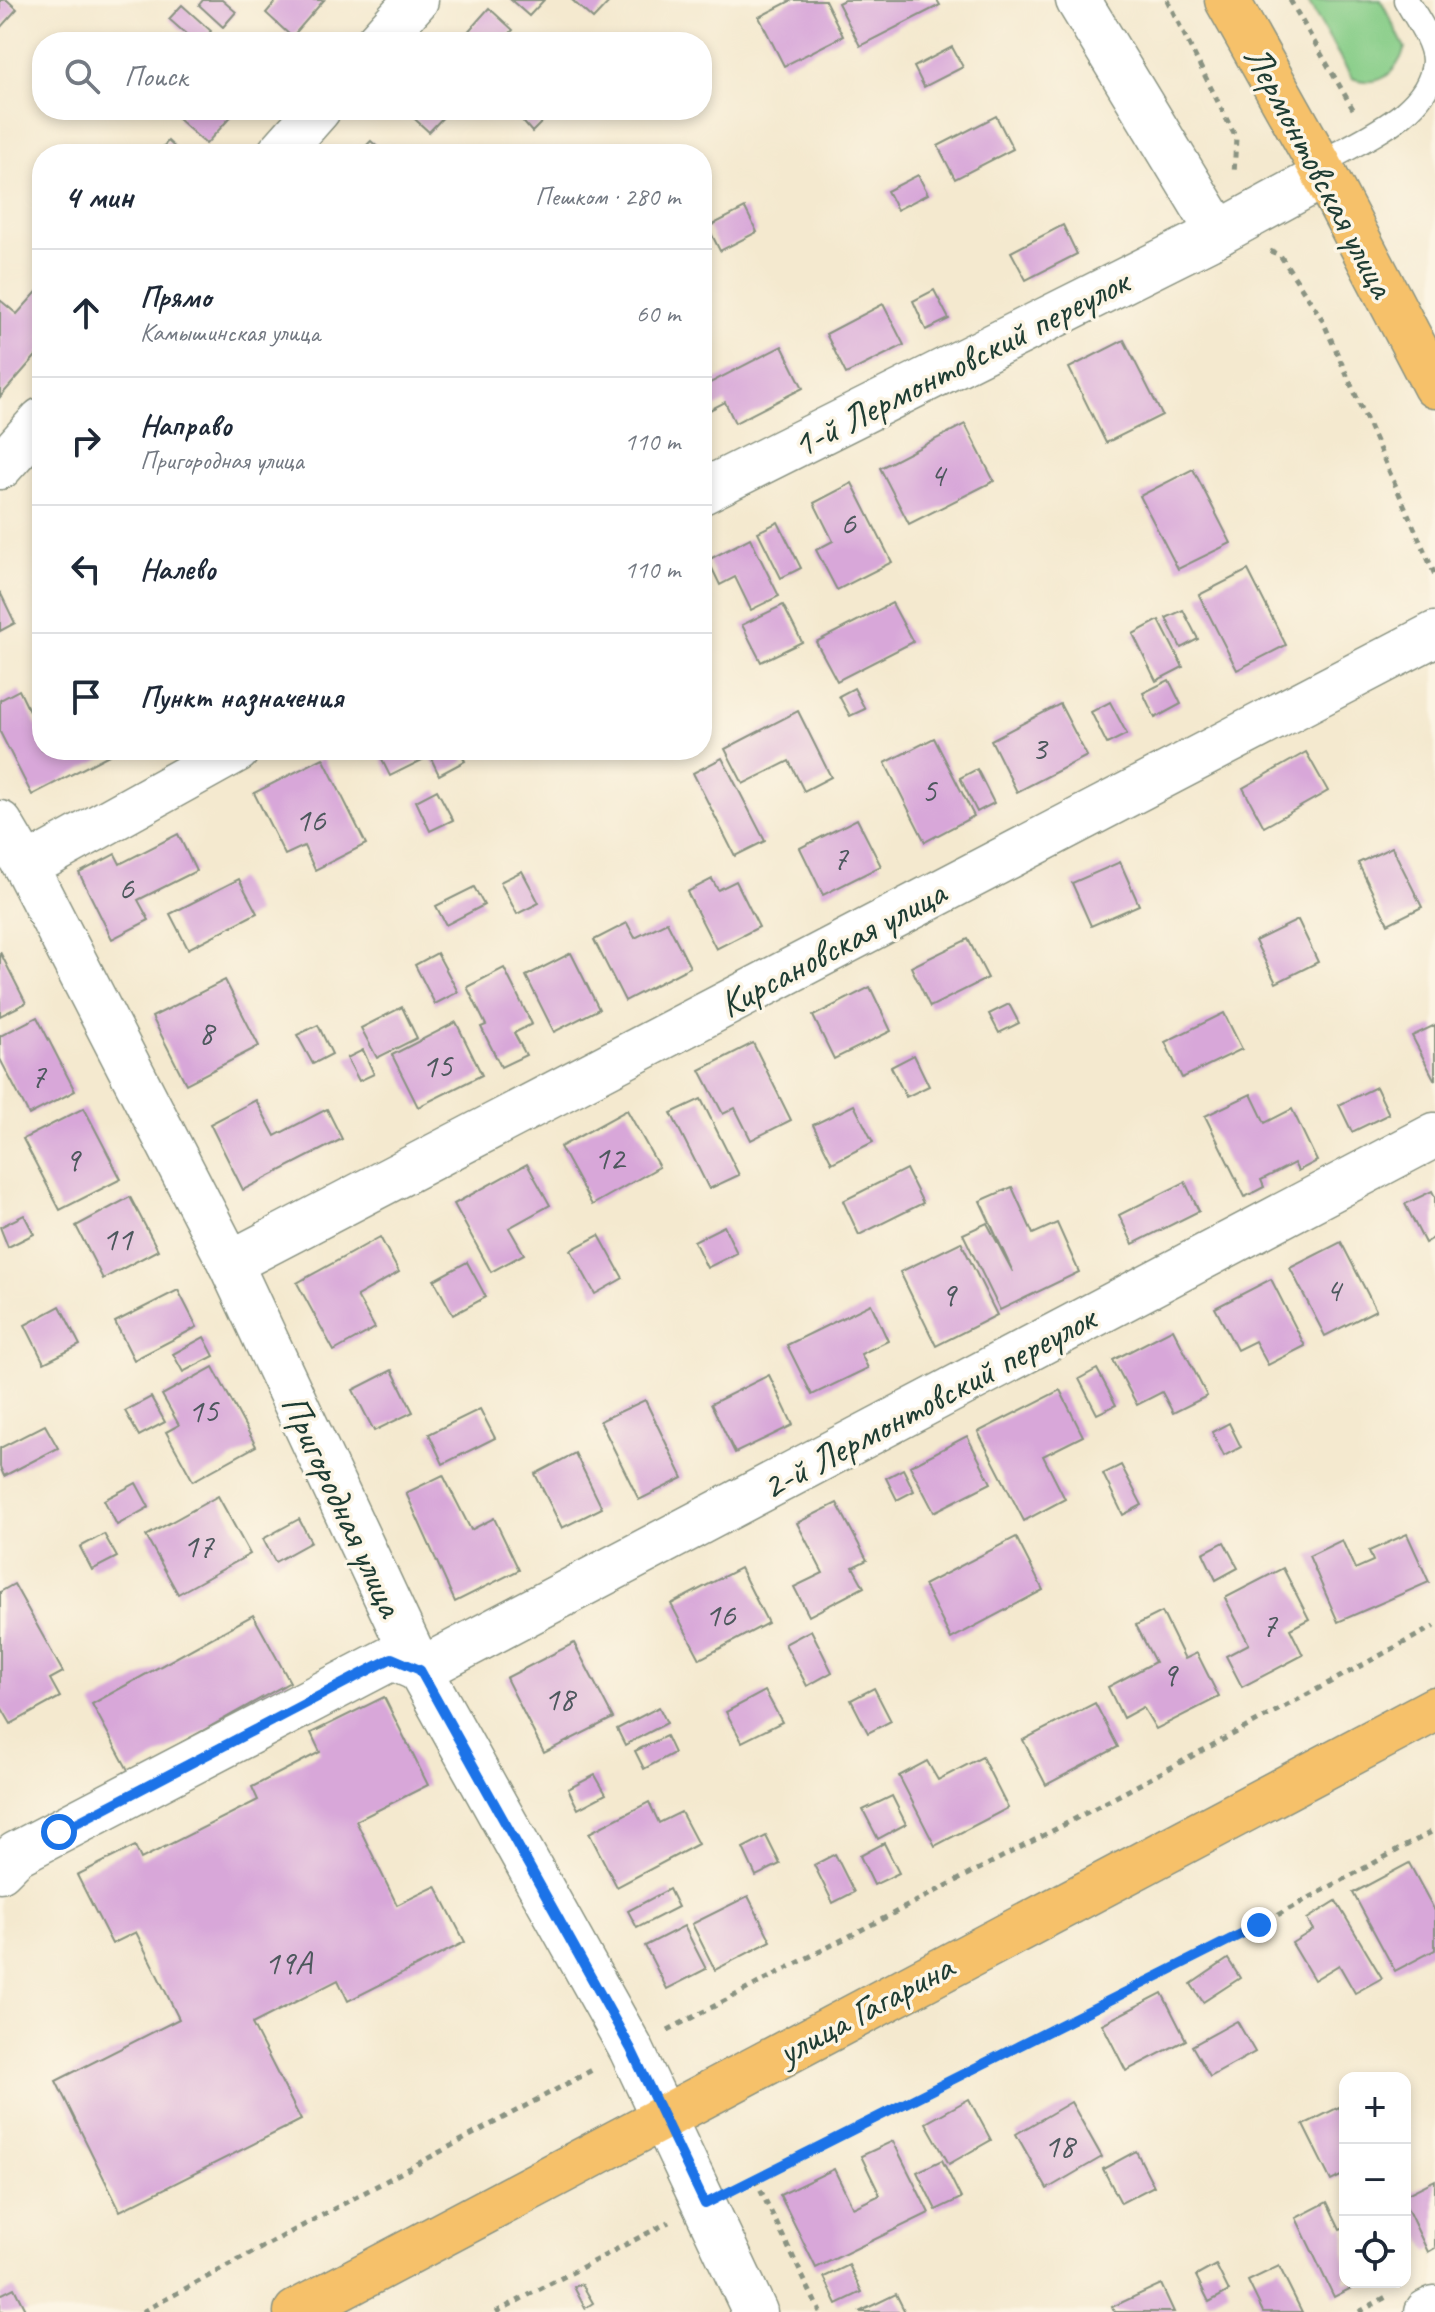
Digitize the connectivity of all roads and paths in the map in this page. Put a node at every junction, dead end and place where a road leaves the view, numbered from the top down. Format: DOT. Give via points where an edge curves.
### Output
graph roads {
  1 [pos="416,0"];
  2 [pos="1078,0"];
  3 [pos="1167,0"];
  4 [pos="1227,0"];
  5 [pos="1290,0"];
  6 [pos="1406,0"];
  7 [pos="387,32"];
  8 [pos="309,120"];
  9 [pos="1368,135"];
  10 [pos="288,144"];
  11 [pos="1322,169"];
  12 [pos="1219,233"];
  13 [pos="1435,386"];
  14 [pos="32,431"];
  15 [pos="0,467"];
  16 [pos="712,487"];
  17 [pos="1435,575"];
  18 [pos="1435,634"];
  19 [pos="219,760"];
  20 [pos="0,823"];
  21 [pos="26,867"];
  22 [pos="1435,1135"];
  23 [pos="230,1263"];
  24 [pos="1435,1626"];
  25 [pos="420,1670"];
  26 [pos="1435,1709"];
  27 [pos="1435,1830"];
  28 [pos="5,1849"];
  29 [pos="631,2049"];
  30 [pos="664,2114"];
  31 [pos="755,2179"];
  32 [pos="705,2204"];
  33 [pos="324,2305"];
  34 [pos="1435,2308"];
  35 [pos="142,2312"];
  36 [pos="496,2312"];
  37 [pos="755,2312"];
  38 [pos="820,2312"];
  39 [pos="1427,2312"];
  1 -- 7 [label="street"];
  2 -- 12 [label="street"];
  3 -- 12 [label="path" via="1236,138 1236,167"];
  4 -- 11 [label="main road, Лермонтовская улица"];
  5 -- 9 [label="path"];
  6 -- 9 [label="lane" via="1434,59 1430,82 1411,108"];
  8 -- 10 [label="street"];
  9 -- 11 [label="lane"];
  11 -- 12 [label="street, 1-й Лермонтовский переулок"];
  11 -- 13 [label="main road, Лермонтовская улица"];
  12 -- 16 [label="street, 1-й Лермонтовский переулок"];
  12 -- 17 [label="path" via="1280,255 1322,319"];
  14 -- 15 [label="street"];
  18 -- 23 [label="street, Кирсановская улица"];
  19 -- 21 [label="street"];
  20 -- 21 [label="street, Пригородная улица"];
  21 -- 23 [label="street, Пригородная улица"];
  22 -- 25 [label="street, 2-й Лермонтовский переулок"];
  23 -- 25 [label="street, Пригородная улица"];
  24 -- 29 [label="path"];
  25 -- 28 [label="street" via="392,1658"];
  25 -- 29 [label="street, Пригородная улица"];
  26 -- 30 [label="main road, улица Гагарина"];
  27 -- 31 [label="path" via="1245,1933"];
  29 -- 30 [label="street, Пригородная улица"];
  29 -- 35 [label="path"];
  30 -- 32 [label="street, Пригородная улица"];
  30 -- 33 [label="main road, улица Гагарина"];
  31 -- 32 [label="path"];
  31 -- 38 [label="path"];
  32 -- 36 [label="path"];
  32 -- 37 [label="street, Пригородная улица"];
  34 -- 39 [label="street"];
}
